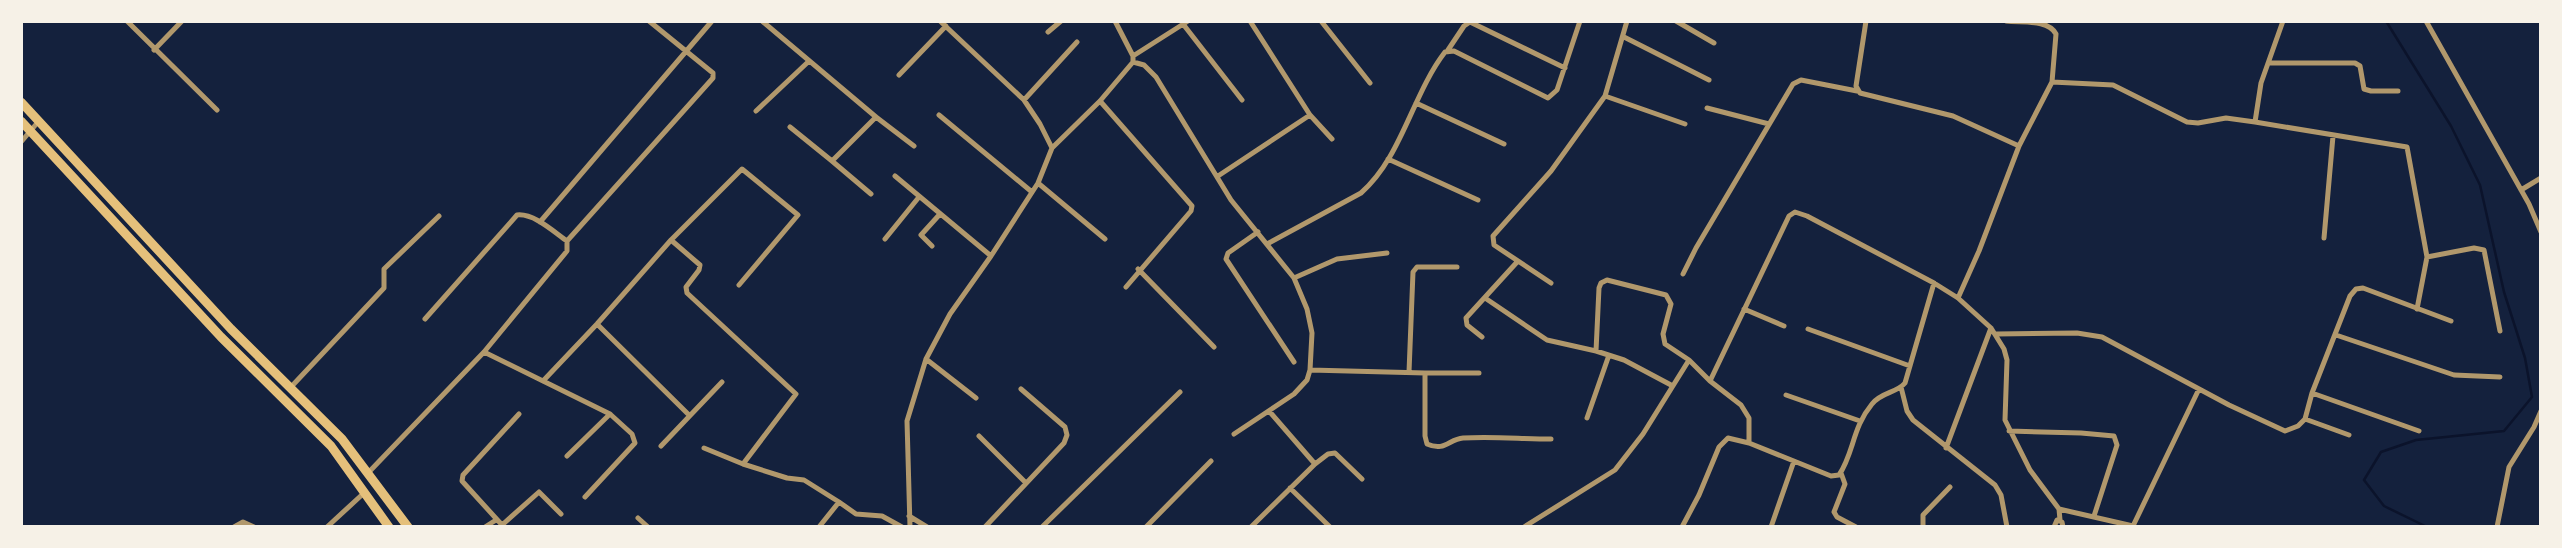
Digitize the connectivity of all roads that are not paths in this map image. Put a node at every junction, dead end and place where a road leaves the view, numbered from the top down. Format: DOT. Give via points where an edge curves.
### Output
graph roads {
  1 [pos="127,21"];
  2 [pos="182,21"];
  3 [pos="649,21"];
  4 [pos="712,21"];
  5 [pos="762,21"];
  6 [pos="940,21"];
  7 [pos="1062,21"];
  8 [pos="1115,21"];
  9 [pos="1250,21"];
  10 [pos="1321,21"];
  11 [pos="1580,21"];
  12 [pos="1628,21"];
  13 [pos="1676,21"];
  14 [pos="1866,21"];
  15 [pos="2006,21"];
  16 [pos="2283,21"];
  17 [pos="2426,21"];
  18 [pos="1186,23"];
  19 [pos="2042,23"];
  20 [pos="946,26"];
  21 [pos="1048,32"];
  22 [pos="1624,37"];
  23 [pos="1077,42"];
  24 [pos="1714,43"];
  25 [pos="154,50"];
  26 [pos="1448,50"];
  27 [pos="685,52"];
  28 [pos="1133,59"];
  29 [pos="808,62"];
  30 [pos="2269,63"];
  31 [pos="1565,68"];
  32 [pos="900,75"];
  33 [pos="1709,80"];
  34 [pos="2052,82"];
  35 [pos="1370,83"];
  36 [pos="1857,90"];
  37 [pos="2399,90"];
  38 [pos="1605,96"];
  39 [pos="1024,100"];
  40 [pos="1242,100"];
  41 [pos="21,102"];
  42 [pos="1100,102"];
  43 [pos="1416,103"];
  44 [pos="1707,108"];
  45 [pos="217,110"];
  46 [pos="756,111"];
  47 [pos="939,114"];
  48 [pos="1310,116"];
  49 [pos="876,117"];
  50 [pos="21,121"];
  51 [pos="38,122"];
  52 [pos="2255,122"];
  53 [pos="1685,124"];
  54 [pos="1769,124"];
  55 [pos="790,127"];
  56 [pos="31,132"];
  57 [pos="2333,136"];
  58 [pos="1332,139"];
  59 [pos="21,142"];
  60 [pos="1504,144"];
  61 [pos="914,146"];
  62 [pos="2019,146"];
  63 [pos="1052,148"];
  64 [pos="1388,159"];
  65 [pos="832,161"];
  66 [pos="895,176"];
  67 [pos="1218,176"];
  68 [pos="2541,178"];
  69 [pos="1038,183"];
  70 [pos="2521,190"];
  71 [pos="1032,192"];
  72 [pos="870,194"];
  73 [pos="919,197"];
  74 [pos="1478,200"];
  75 [pos="940,214"];
  76 [pos="439,216"];
  77 [pos="540,222"];
  78 [pos="1258,232"];
  79 [pos="2541,232"];
  80 [pos="2324,238"];
  81 [pos="885,239"];
  82 [pos="1105,239"];
  83 [pos="671,240"];
  84 [pos="567,241"];
  85 [pos="1267,244"];
  86 [pos="932,246"];
  87 [pos="1387,253"];
  88 [pos="991,256"];
  89 [pos="2427,257"];
  90 [pos="1518,261"];
  91 [pos="1457,267"];
  92 [pos="1138,269"];
  93 [pos="1683,274"];
  94 [pos="1294,278"];
  95 [pos="1551,283"];
  96 [pos="1934,283"];
  97 [pos="739,285"];
  98 [pos="1126,287"];
  99 [pos="1485,298"];
  100 [pos="1958,298"];
  101 [pos="1744,309"];
  102 [pos="2417,309"];
  103 [pos="425,319"];
  104 [pos="2451,321"];
  105 [pos="597,324"];
  106 [pos="1784,326"];
  107 [pos="1991,328"];
  108 [pos="1808,329"];
  109 [pos="2500,331"];
  110 [pos="1996,334"];
  111 [pos="2336,335"];
  112 [pos="1482,337"];
  113 [pos="1214,347"];
  114 [pos="1597,351"];
  115 [pos="484,352"];
  116 [pos="1609,355"];
  117 [pos="926,359"];
  118 [pos="1689,360"];
  119 [pos="1294,362"];
  120 [pos="1910,366"];
  121 [pos="1310,370"];
  122 [pos="1409,372"];
  123 [pos="1425,373"];
  124 [pos="1479,373"];
  125 [pos="2500,377"];
  126 [pos="543,381"];
  127 [pos="1710,381"];
  128 [pos="722,382"];
  129 [pos="1671,385"];
  130 [pos="291,387"];
  131 [pos="1902,387"];
  132 [pos="1021,389"];
  133 [pos="2199,389"];
  134 [pos="1180,393"];
  135 [pos="2312,393"];
  136 [pos="1786,395"];
  137 [pos="976,398"];
  138 [pos="1269,411"];
  139 [pos="2541,411"];
  140 [pos="519,414"];
  141 [pos="610,414"];
  142 [pos="689,415"];
  143 [pos="1587,418"];
  144 [pos="2305,419"];
  145 [pos="1860,421"];
  146 [pos="2009,431"];
  147 [pos="2419,432"];
  148 [pos="1234,434"];
  149 [pos="2349,435"];
  150 [pos="979,436"];
  151 [pos="1551,439"];
  152 [pos="1749,443"];
  153 [pos="661,446"];
  154 [pos="704,448"];
  155 [pos="1947,448"];
  156 [pos="567,456"];
  157 [pos="1212,461"];
  158 [pos="1794,461"];
  159 [pos="743,464"];
  160 [pos="1315,464"];
  161 [pos="368,473"];
  162 [pos="1841,473"];
  163 [pos="1362,479"];
  164 [pos="1026,482"];
  165 [pos="1950,487"];
  166 [pos="1290,488"];
  167 [pos="365,492"];
  168 [pos="585,497"];
  169 [pos="839,502"];
  170 [pos="2059,509"];
  171 [pos="561,514"];
  172 [pos="909,516"];
  173 [pos="2094,516"];
  174 [pos="638,518"];
  175 [pos="496,520"];
  176 [pos="2060,520"];
  177 [pos="234,527"];
  178 [pos="254,527"];
  179 [pos="327,527"];
  180 [pos="389,527"];
  181 [pos="408,527"];
  182 [pos="485,527"];
  183 [pos="648,527"];
  184 [pos="819,527"];
  185 [pos="902,527"];
  186 [pos="910,527"];
  187 [pos="927,527"];
  188 [pos="985,527"];
  189 [pos="1042,527"];
  190 [pos="1146,527"];
  191 [pos="1251,527"];
  192 [pos="1330,527"];
  193 [pos="1524,527"];
  194 [pos="1682,527"];
  195 [pos="1771,527"];
  196 [pos="1856,527"];
  197 [pos="1923,527"];
  198 [pos="2007,527"];
  199 [pos="2053,527"];
  200 [pos="2063,527"];
  201 [pos="2497,527"];
  1 -- 25 [label="street"];
  2 -- 25 [label="street"];
  3 -- 27 [label="street"];
  4 -- 27 [label="street"];
  5 -- 29 [label="street"];
  6 -- 20 [label="street"];
  7 -- 21 [label="street"];
  8 -- 28 [label="street"];
  9 -- 48 [label="street"];
  10 -- 35 [label="street"];
  11 -- 31 [label="street"];
  12 -- 22 [label="street"];
  13 -- 24 [label="street"];
  14 -- 36 [label="street"];
  15 -- 19 [label="street"];
  16 -- 30 [label="street"];
  17 -- 70 [label="street"];
  18 -- 28 [label="street"];
  18 -- 40 [label="street"];
  19 -- 34 [label="street" via="2056,34"];
  20 -- 32 [label="street"];
  20 -- 39 [label="street"];
  22 -- 33 [label="street"];
  22 -- 38 [label="street"];
  23 -- 39 [label="street"];
  25 -- 45 [label="street"];
  26 -- 31 [label="street" via="1470,22"];
  26 -- 31 [label="street" via="1548,98 1557,90"];
  26 -- 43 [label="street"];
  27 -- 77 [label="street"];
  27 -- 84 [label="street" via="713,73 713,78"];
  28 -- 42 [label="street"];
  28 -- 67 [label="street" via="1156,77"];
  29 -- 46 [label="street"];
  29 -- 49 [label="street"];
  30 -- 37 [label="street" via="2355,63 2360,66 2364,89"];
  30 -- 52 [label="street"];
  34 -- 52 [label="street" via="2113,85 2187,122 2227,118"];
  34 -- 62 [label="street"];
  36 -- 54 [label="street" via="1798,80"];
  36 -- 62 [label="street" via="1953,116"];
  38 -- 53 [label="street"];
  38 -- 90 [label="street" via="1551,171 1493,236 1494,245"];
  39 -- 63 [label="street"];
  41 -- 51 [label="highway"];
  42 -- 63 [label="street"];
  42 -- 92 [label="street" via="1192,204 1191,211"];
  43 -- 60 [label="street"];
  43 -- 64 [label="street"];
  44 -- 54 [label="street"];
  47 -- 71 [label="street"];
  48 -- 58 [label="street"];
  48 -- 67 [label="street"];
  49 -- 61 [label="street"];
  49 -- 65 [label="street"];
  50 -- 56 [label="highway"];
  51 -- 56 [label="street"];
  51 -- 130 [label="highway"];
  52 -- 57 [label="street"];
  54 -- 93 [label="street"];
  55 -- 65 [label="street"];
  56 -- 59 [label="street"];
  56 -- 167 [label="highway" via="221,337 331,446"];
  57 -- 80 [label="street"];
  57 -- 89 [label="street" via="2409,149"];
  62 -- 100 [label="street"];
  63 -- 69 [label="street"];
  64 -- 74 [label="street"];
  64 -- 85 [label="street" via="1361,194"];
  65 -- 72 [label="street"];
  66 -- 73 [label="street"];
  67 -- 78 [label="street"];
  68 -- 70 [label="street"];
  69 -- 71 [label="street"];
  69 -- 82 [label="street"];
  70 -- 79 [label="street"];
  71 -- 88 [label="street"];
  73 -- 75 [label="street"];
  73 -- 81 [label="street"];
  75 -- 86 [label="street" via="921,235"];
  75 -- 88 [label="street"];
  76 -- 130 [label="street" via="384,269 384,288"];
  77 -- 84 [label="street"];
  77 -- 103 [label="street" via="523,214 515,217"];
  78 -- 85 [label="street"];
  78 -- 119 [label="street" via="1226,259"];
  83 -- 97 [label="street" via="744,169 798,215"];
  83 -- 105 [label="street"];
  83 -- 159 [label="street" via="700,265 687,293 796,392"];
  84 -- 115 [label="street" via="567,251"];
  85 -- 94 [label="street"];
  87 -- 94 [label="street" via="1337,259"];
  88 -- 117 [label="street" via="950,314"];
  89 -- 102 [label="street"];
  89 -- 109 [label="street" via="2484,250"];
  90 -- 95 [label="street"];
  90 -- 99 [label="street"];
  91 -- 122 [label="street" via="1417,267 1413,272"];
  92 -- 98 [label="street"];
  92 -- 113 [label="street"];
  94 -- 121 [label="street" via="1312,333"];
  96 -- 100 [label="street"];
  96 -- 101 [label="street" via="1795,212"];
  96 -- 120 [label="street"];
  99 -- 112 [label="street" via="1466,321"];
  99 -- 114 [label="street" via="1546,340"];
  100 -- 107 [label="street"];
  101 -- 106 [label="street"];
  101 -- 127 [label="street"];
  102 -- 104 [label="street"];
  102 -- 111 [label="street" via="2356,289"];
  105 -- 126 [label="street"];
  105 -- 142 [label="street"];
  107 -- 110 [label="street"];
  107 -- 155 [label="street"];
  108 -- 120 [label="street"];
  110 -- 133 [label="street" via="2102,337"];
  110 -- 146 [label="street" via="2007,360 2004,407"];
  111 -- 125 [label="street" via="2454,375"];
  111 -- 135 [label="street"];
  114 -- 116 [label="street"];
  114 -- 118 [label="street" via="1599,288 1607,280 1668,297 1671,307 1663,341"];
  115 -- 126 [label="street"];
  115 -- 161 [label="street"];
  116 -- 129 [label="street"];
  116 -- 143 [label="street"];
  117 -- 137 [label="street"];
  117 -- 172 [label="street" via="907,421"];
  118 -- 127 [label="street"];
  118 -- 129 [label="street"];
  120 -- 131 [label="street"];
  121 -- 122 [label="street"];
  121 -- 138 [label="street" via="1302,387"];
  122 -- 123 [label="street"];
  123 -- 124 [label="street"];
  123 -- 151 [label="street" via="1427,444 1447,446 1460,438"];
  126 -- 141 [label="street"];
  127 -- 152 [label="street" via="1746,411"];
  128 -- 142 [label="street"];
  129 -- 193 [label="street" via="1643,434 1615,470"];
  130 -- 161 [label="highway"];
  131 -- 145 [label="street" via="1878,397"];
  131 -- 155 [label="street" via="1909,415"];
  132 -- 164 [label="street" via="1065,427 1067,435"];
  133 -- 144 [label="street" via="2280,430 2298,426"];
  133 -- 173 [label="street" via="2134,524"];
  134 -- 189 [label="street"];
  135 -- 144 [label="street"];
  135 -- 147 [label="street"];
  136 -- 145 [label="street"];
  138 -- 148 [label="street"];
  138 -- 160 [label="street"];
  139 -- 201 [label="street" via="2509,467"];
  140 -- 175 [label="street" via="461,479"];
  141 -- 156 [label="street"];
  141 -- 168 [label="street" via="632,434 635,443"];
  142 -- 153 [label="street"];
  144 -- 149 [label="street"];
  145 -- 162 [label="street"];
  146 -- 170 [label="street"];
  146 -- 173 [label="street" via="2114,436 2117,445"];
  150 -- 164 [label="street"];
  152 -- 158 [label="street"];
  152 -- 194 [label="street" via="1733,438 1721,443"];
  154 -- 159 [label="street"];
  155 -- 198 [label="street" via="1998,489"];
  157 -- 190 [label="street"];
  158 -- 162 [label="street" via="1831,476"];
  158 -- 195 [label="street"];
  159 -- 169 [label="street" via="804,480"];
  160 -- 163 [label="street" via="1335,453"];
  160 -- 166 [label="street"];
  161 -- 181 [label="highway"];
  162 -- 196 [label="street" via="1845,484 1834,512"];
  164 -- 188 [label="street"];
  165 -- 197 [label="street" via="1923,515"];
  166 -- 191 [label="street"];
  166 -- 192 [label="street"];
  167 -- 179 [label="street"];
  167 -- 180 [label="highway"];
  169 -- 184 [label="street"];
  169 -- 185 [label="street" via="856,514 878,515"];
  170 -- 173 [label="street"];
  170 -- 176 [label="street"];
  171 -- 175 [label="street" via="539,492 504,524"];
  172 -- 186 [label="street"];
  172 -- 187 [label="street"];
  174 -- 183 [label="street"];
  175 -- 182 [label="street"];
  176 -- 199 [label="street"];
  176 -- 200 [label="street"];
  177 -- 178 [label="street" via="243,522"];
}
